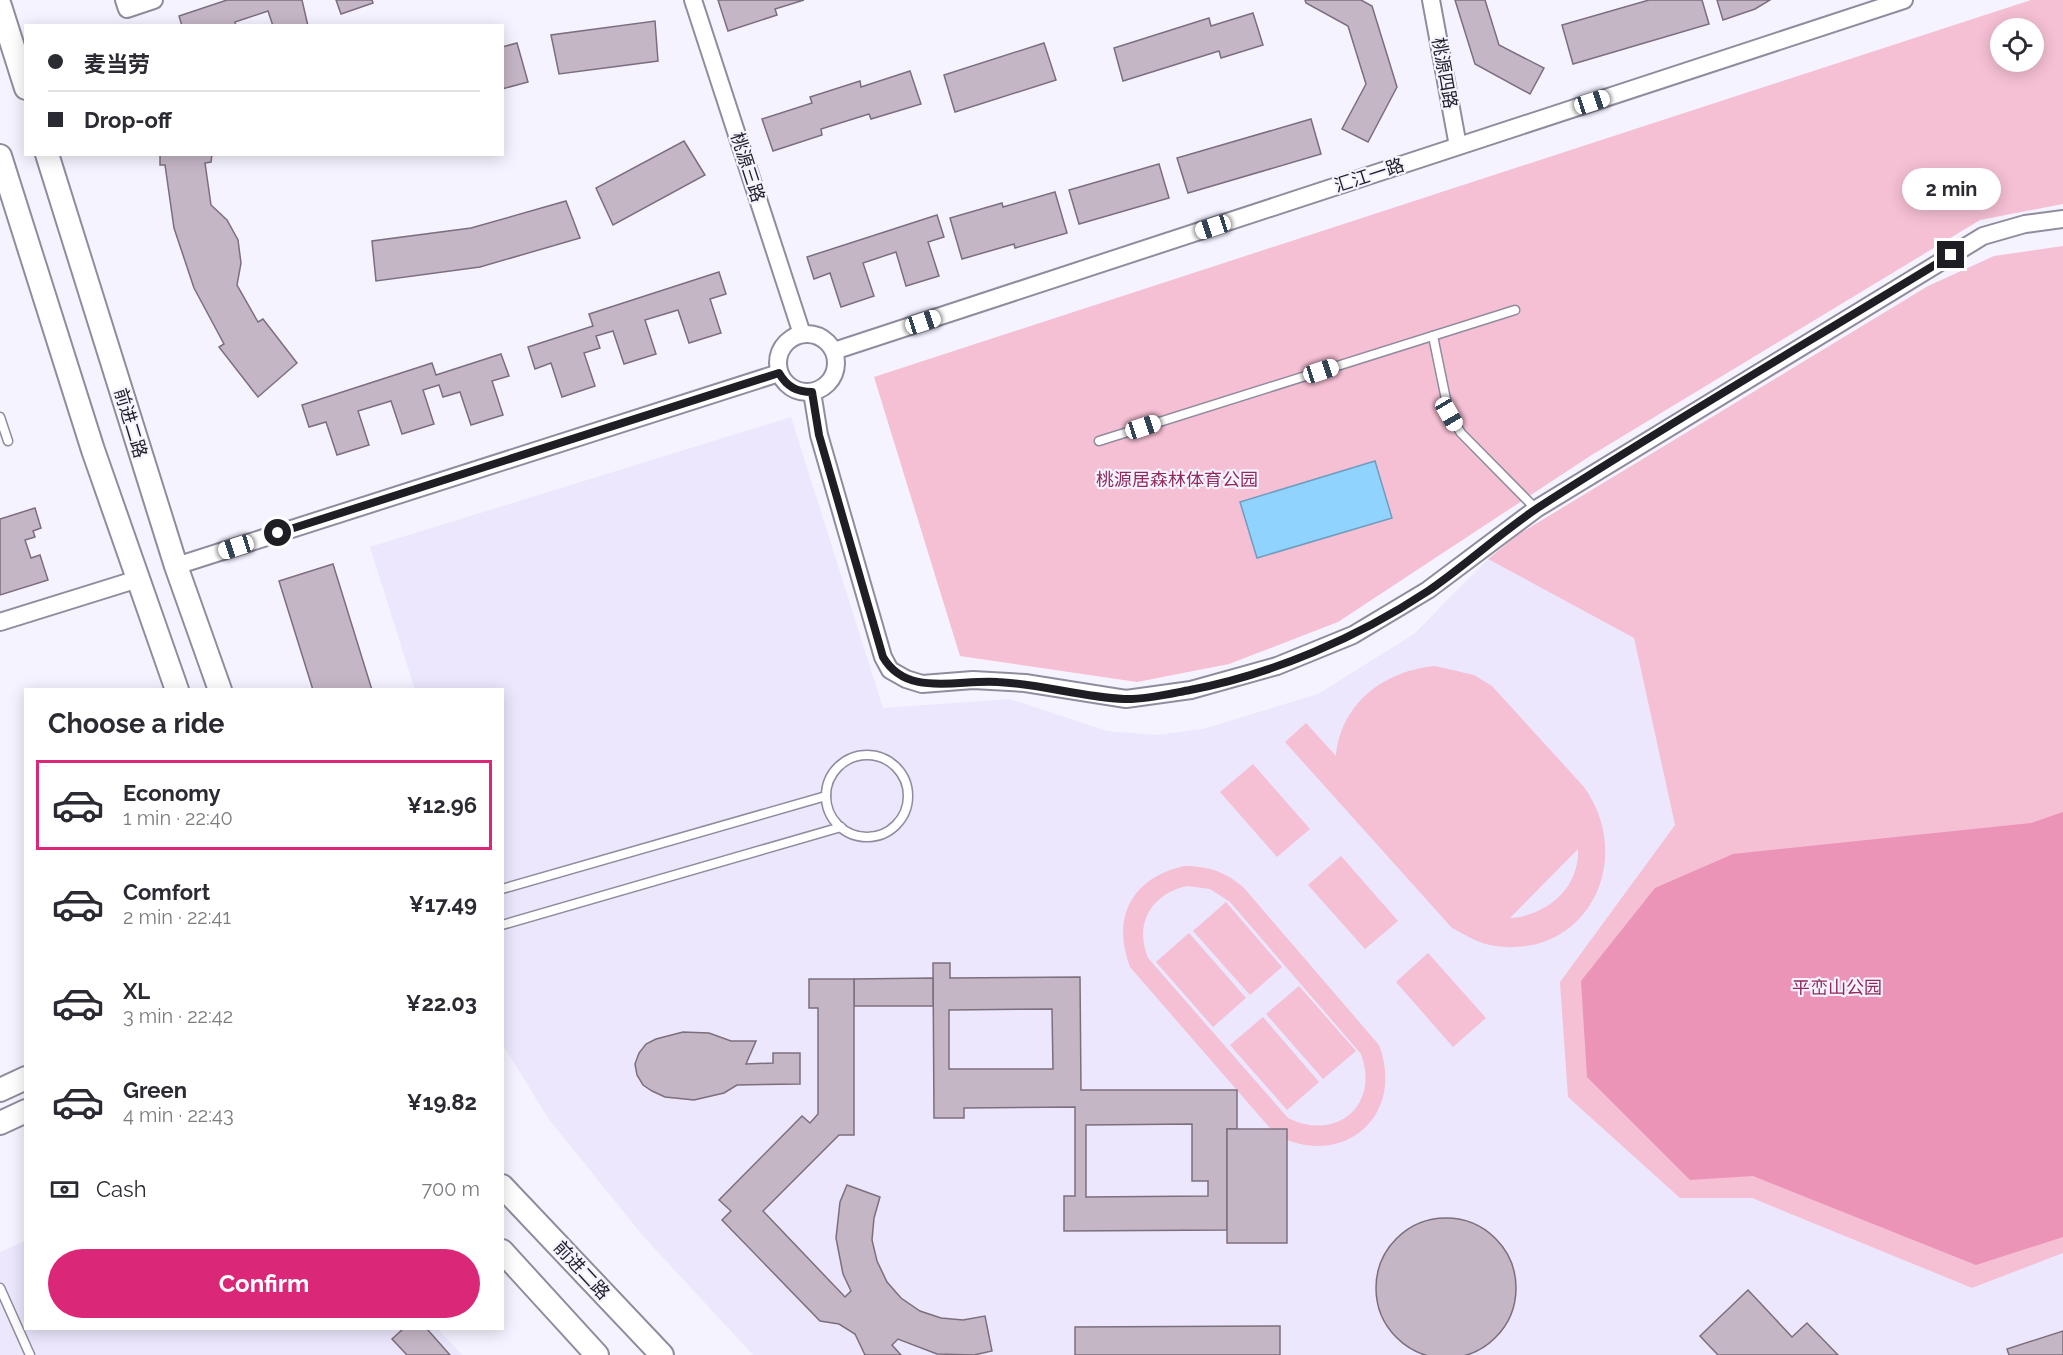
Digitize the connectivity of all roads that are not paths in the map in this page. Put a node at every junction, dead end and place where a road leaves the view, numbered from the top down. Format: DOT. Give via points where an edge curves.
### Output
graph roads {
  1 [pos="124,0"];
  2 [pos="154,0"];
  3 [pos="693,0"];
  4 [pos="1431,0"];
  5 [pos="1904,0"];
  6 [pos="0,6"];
  7 [pos="24,82"];
  8 [pos="1458,146"];
  9 [pos="0,156"];
  10 [pos="48,156"];
  11 [pos="2063,219"];
  12 [pos="1515,310"];
  13 [pos="802,334"];
  14 [pos="1433,336"];
  15 [pos="834,351"];
  16 [pos="779,373"];
  17 [pos="812,392"];
  18 [pos="0,417"];
  19 [pos="8,441"];
  20 [pos="1099,441"];
  21 [pos="1536,509"];
  22 [pos="176,566"];
  23 [pos="138,579"];
  24 [pos="0,622"];
  25 [pos="176,688"];
  26 [pos="219,688"];
  27 [pos="826,796"];
  28 [pos="841,827"];
  29 [pos="504,888"];
  30 [pos="504,924"];
  31 [pos="24,1079"];
  32 [pos="0,1090"];
  33 [pos="24,1112"];
  34 [pos="0,1123"];
  35 [pos="504,1188"];
  36 [pos="504,1253"];
  37 [pos="0,1288"];
  38 [pos="30,1355"];
  39 [pos="597,1355"];
  40 [pos="662,1355"];
  1 -- 2 [label="street" via="127,9"];
  3 -- 13 [label="street, 桃源三路"];
  4 -- 8 [label="street, 桃源四路"];
  5 -- 8 [label="street, 汇江一路"];
  6 -- 7 [label="main road"];
  8 -- 15 [label="street, 汇江一路"];
  9 -- 23 [label="main road"];
  10 -- 22 [label="main road, 前进二路"];
  11 -- 21 [label="street" via="2025,224 1983,236"];
  12 -- 14 [label="lane"];
  13 -- 15 [label="street" via="821,337"];
  13 -- 16 [label="street" via="781,348"];
  14 -- 20 [label="lane"];
  14 -- 21 [label="lane" via="1449,414 1461,433"];
  15 -- 17 [label="street" via="832,376 827,384"];
  16 -- 17 [label="street" via="789,386"];
  16 -- 22 [label="street"];
  17 -- 21 [label="street" via="819,435 883,657 890,670 922,684 973,680 1025,683 1126,699 1191,690 1266,669 1353,635 1428,591"];
  18 -- 19 [label="lane"];
  22 -- 26 [label="main road, 前进二路"];
  23 -- 24 [label="street"];
  23 -- 25 [label="main road"];
  27 -- 28 [label="lane" via="828,808"];
  27 -- 28 [label="lane" via="828,784 840,765 861,755 884,758 907,784 907,807 895,826 862,837"];
  27 -- 29 [label="lane"];
  28 -- 30 [label="lane"];
  31 -- 32 [label="main road"];
  33 -- 34 [label="main road"];
  35 -- 40 [label="main road, 前进二路"];
  36 -- 39 [label="main road"];
  37 -- 38 [label="lane"];
}
